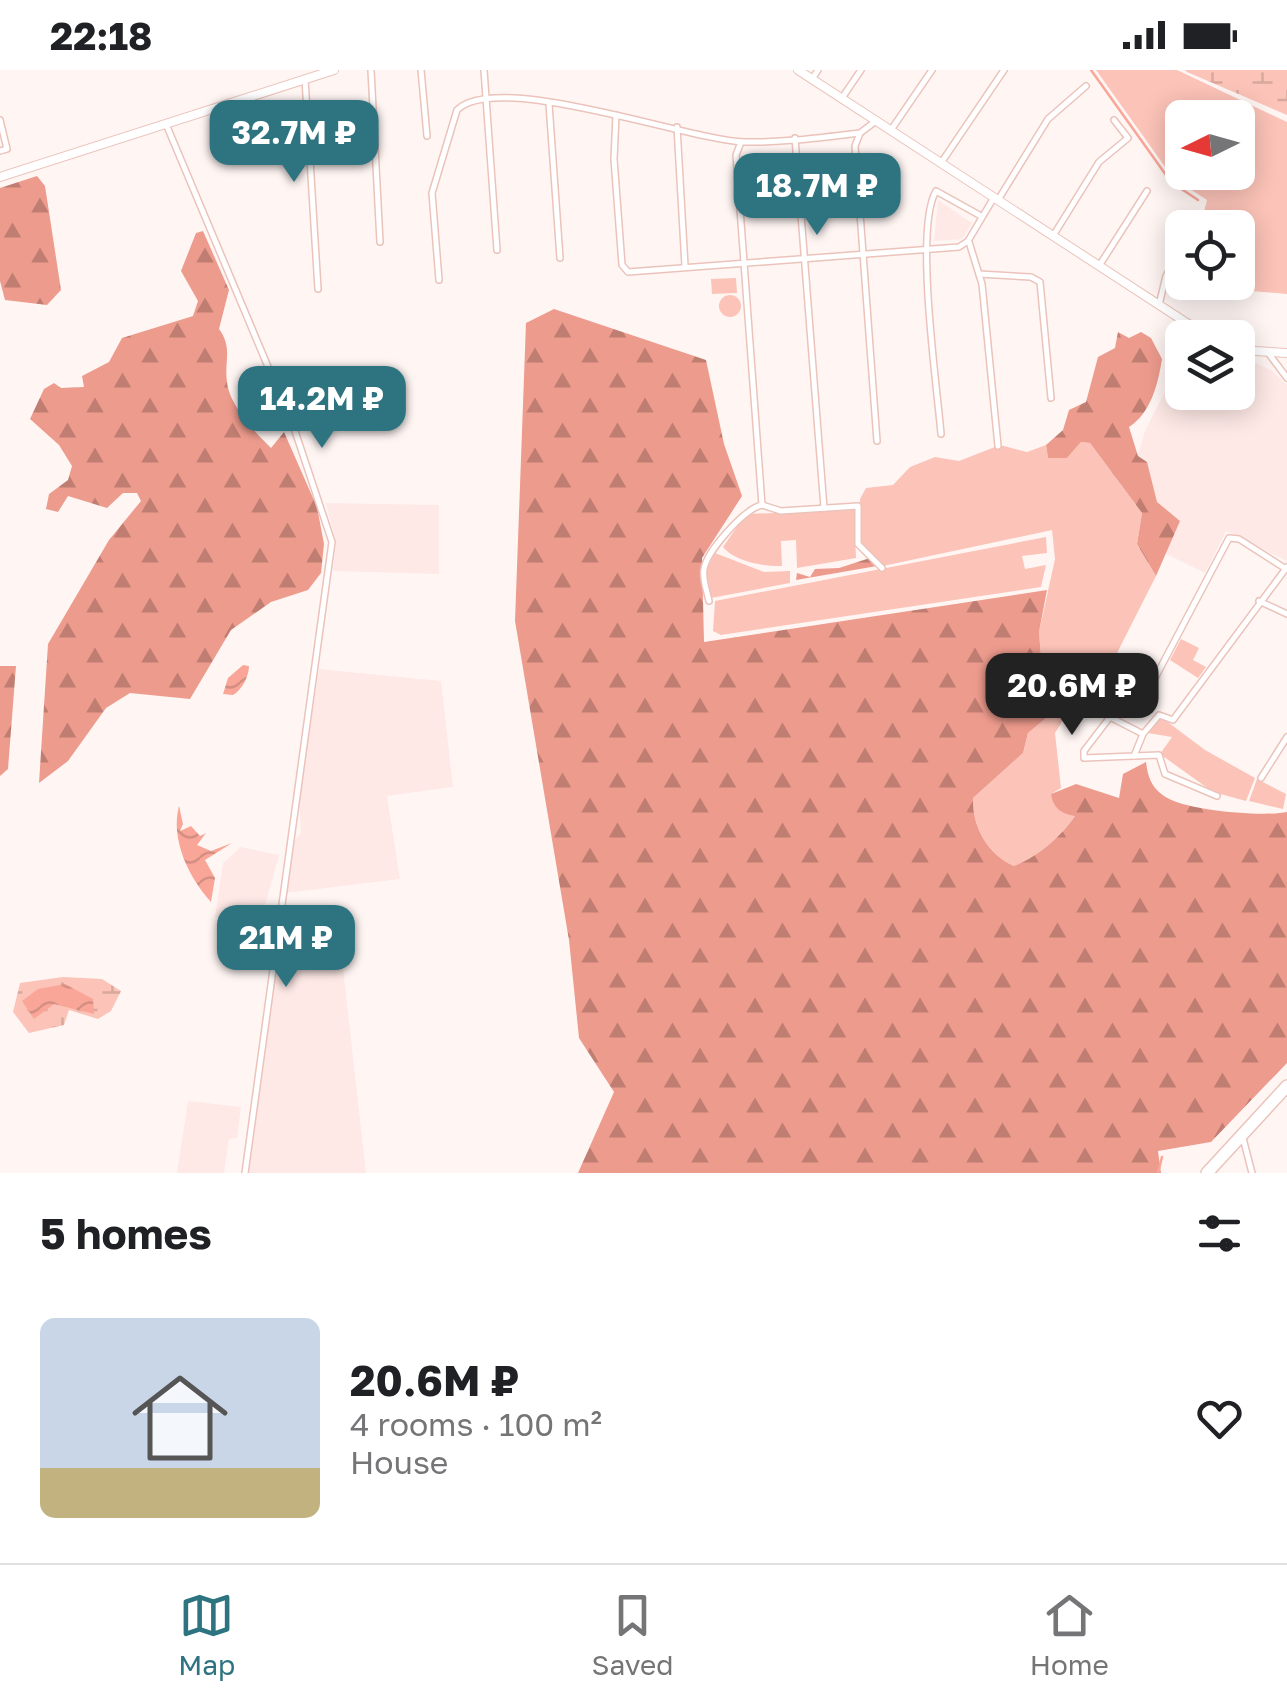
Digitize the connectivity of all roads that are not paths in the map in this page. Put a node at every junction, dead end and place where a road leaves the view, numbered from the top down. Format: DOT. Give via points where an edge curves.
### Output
graph roads {
  1 [pos="334,70"];
  2 [pos="371,70"];
  3 [pos="422,70"];
  4 [pos="484,70"];
  5 [pos="798,70"];
  6 [pos="818,70"];
  7 [pos="860,70"];
  8 [pos="932,70"];
  9 [pos="1004,70"];
  10 [pos="306,79"];
  11 [pos="812,79"];
  12 [pos="1086,86"];
  13 [pos="486,97"];
  14 [pos="842,98"];
  15 [pos="549,104"];
  16 [pos="616,115"];
  17 [pos="0,120"];
  18 [pos="1114,120"];
  19 [pos="876,121"];
  20 [pos="166,124"];
  21 [pos="677,127"];
  22 [pos="891,130"];
  23 [pos="860,133"];
  24 [pos="427,136"];
  25 [pos="795,138"];
  26 [pos="741,142"];
  27 [pos="0,151"];
  28 [pos="941,163"];
  29 [pos="0,177"];
  30 [pos="1147,191"];
  31 [pos="996,198"];
  32 [pos="981,216"];
  33 [pos="1053,236"];
  34 [pos="969,239"];
  35 [pos="380,242"];
  36 [pos="927,248"];
  37 [pos="497,250"];
  38 [pos="864,252"];
  39 [pos="804,257"];
  40 [pos="560,258"];
  41 [pos="744,261"];
  42 [pos="685,266"];
  43 [pos="1099,266"];
  44 [pos="979,274"];
  45 [pos="439,280"];
  46 [pos="1165,280"];
  47 [pos="318,290"];
  48 [pos="1159,305"];
  49 [pos="1182,320"];
  50 [pos="1255,352"];
  51 [pos="1287,353"];
  52 [pos="1268,354"];
  53 [pos="1287,378"];
  54 [pos="1051,398"];
  55 [pos="941,434"];
  56 [pos="878,441"];
  57 [pos="998,446"];
  58 [pos="762,505"];
  59 [pos="824,508"];
  60 [pos="882,568"];
  61 [pos="1286,568"];
  62 [pos="709,600"];
  63 [pos="1260,601"];
  64 [pos="1287,614"];
  65 [pos="1155,678"];
  66 [pos="1143,734"];
  67 [pos="1287,737"];
  68 [pos="1134,756"];
  69 [pos="1261,778"];
  70 [pos="1216,796"];
  71 [pos="1287,1086"];
  72 [pos="1287,1097"];
  73 [pos="1243,1138"];
  74 [pos="245,1173"];
  75 [pos="1207,1173"];
  76 [pos="1215,1173"];
  77 [pos="1252,1173"];
  1 -- 10 [label="main road"];
  2 -- 35 [label="street"];
  3 -- 24 [label="street"];
  4 -- 13 [label="street"];
  5 -- 11 [label="main road"];
  6 -- 11 [label="street"];
  7 -- 14 [label="street"];
  8 -- 22 [label="street"];
  9 -- 28 [label="street"];
  10 -- 20 [label="main road"];
  10 -- 47 [label="street"];
  11 -- 14 [label="main road"];
  12 -- 31 [label="street" via="1048,119"];
  13 -- 15 [label="street"];
  13 -- 37 [label="street"];
  13 -- 45 [label="street" via="458,110 434,185"];
  14 -- 19 [label="main road"];
  15 -- 16 [label="street"];
  15 -- 40 [label="street"];
  16 -- 21 [label="street"];
  16 -- 42 [label="street" via="624,269"];
  17 -- 27 [label="street" via="7,149"];
  18 -- 33 [label="street" via="1128,138 1100,162"];
  19 -- 22 [label="main road"];
  19 -- 23 [label="street"];
  20 -- 29 [label="main road"];
  20 -- 74 [label="street" via="295,430 332,542"];
  21 -- 26 [label="street"];
  21 -- 42 [label="street"];
  22 -- 28 [label="main road"];
  23 -- 25 [label="street"];
  23 -- 38 [label="street" via="854,146"];
  25 -- 26 [label="street"];
  25 -- 39 [label="street"];
  26 -- 41 [label="street" via="736,155"];
  28 -- 31 [label="main road"];
  30 -- 43 [label="street"];
  31 -- 32 [label="street"];
  31 -- 33 [label="main road"];
  32 -- 34 [label="street"];
  32 -- 36 [label="street" via="936,192"];
  33 -- 43 [label="main road"];
  34 -- 36 [label="street"];
  34 -- 44 [label="street"];
  36 -- 38 [label="street"];
  36 -- 55 [label="street"];
  38 -- 39 [label="street"];
  38 -- 56 [label="street"];
  39 -- 41 [label="street"];
  39 -- 59 [label="street"];
  41 -- 42 [label="street"];
  41 -- 58 [label="street"];
  43 -- 48 [label="main road"];
  44 -- 54 [label="street" via="1040,282"];
  44 -- 57 [label="street"];
  46 -- 48 [label="street"];
  48 -- 49 [label="main road"];
  50 -- 52 [label="main road"];
  51 -- 52 [label="main road"];
  52 -- 53 [label="street"];
  58 -- 59 [label="street" via="776,511"];
  58 -- 62 [label="street" via="744,513 710,554 703,572"];
  59 -- 60 [label="street" via="858,506 858,544"];
  61 -- 63 [label="street"];
  61 -- 65 [label="street" via="1240,538 1229,538"];
  63 -- 64 [label="street"];
  63 -- 66 [label="street" via="1173,720 1160,715"];
  66 -- 68 [label="street"];
  66 -- 68 [label="street" via="1110,718 1084,752 1084,758"];
  67 -- 69 [label="street"];
  68 -- 70 [label="street" via="1159,756 1165,774"];
  71 -- 73 [label="highway"];
  72 -- 73 [label="highway"];
  73 -- 75 [label="highway"];
  73 -- 76 [label="highway"];
  73 -- 77 [label="street"];
}
